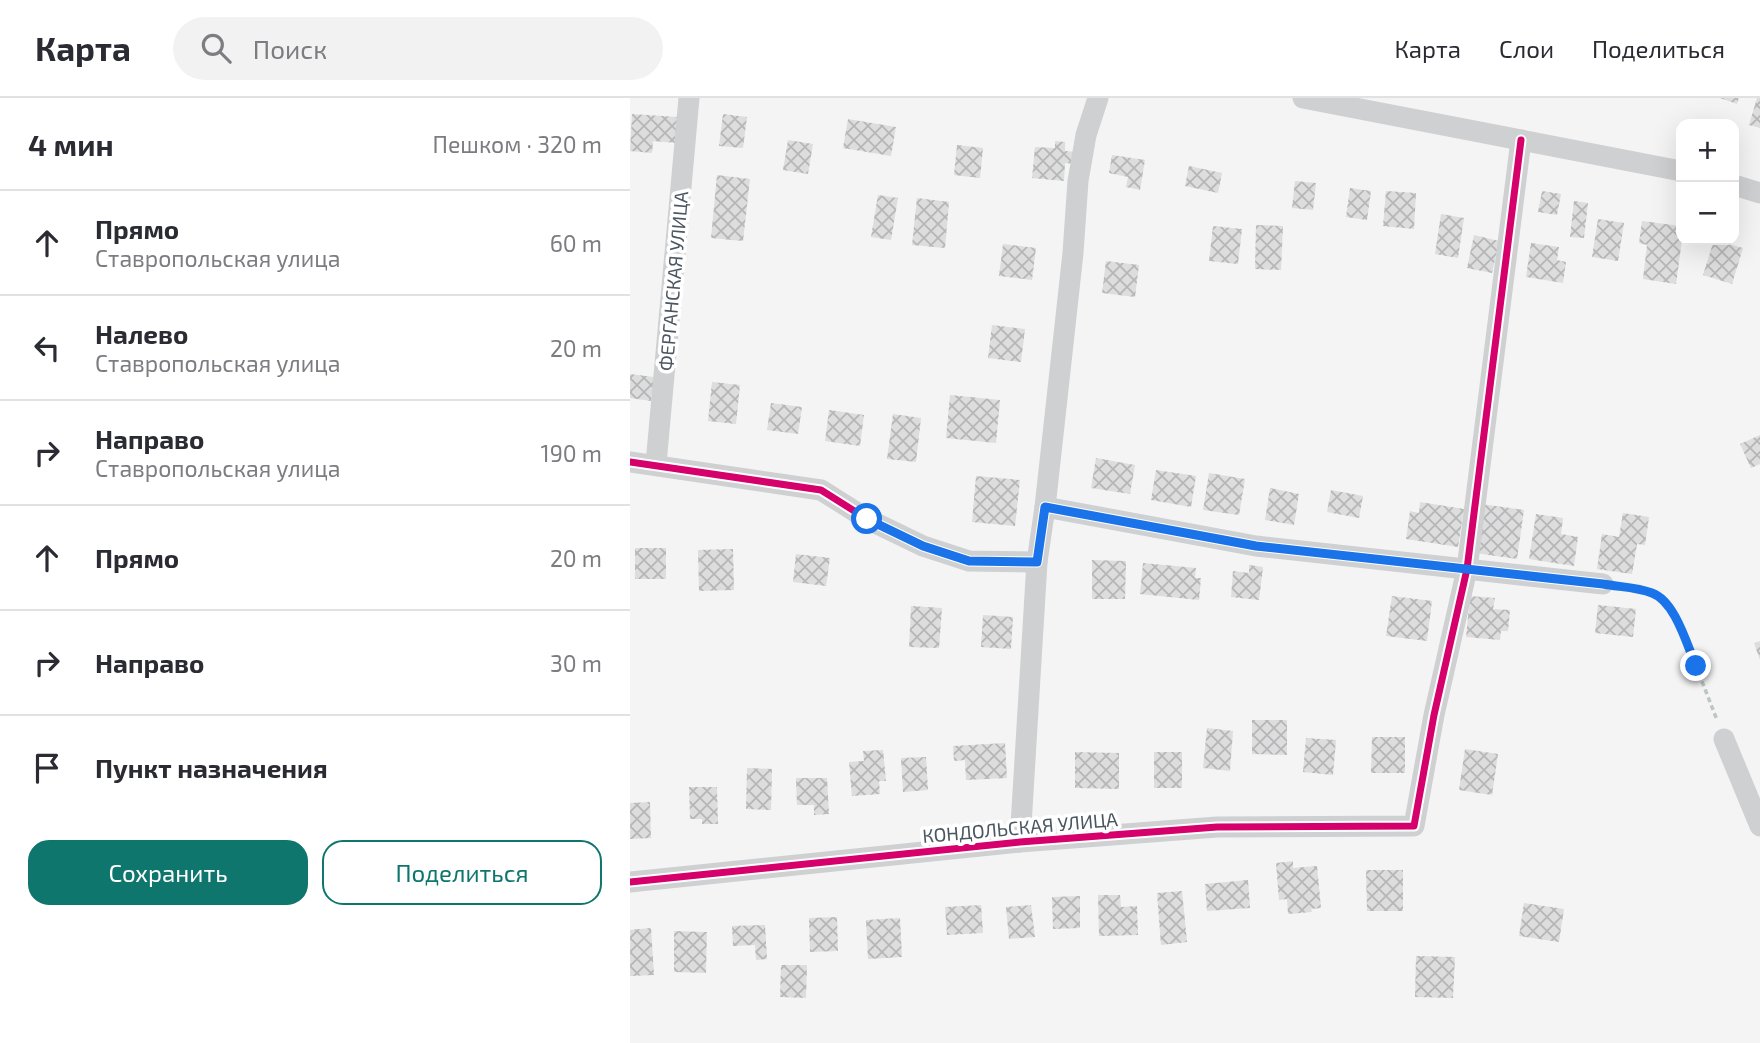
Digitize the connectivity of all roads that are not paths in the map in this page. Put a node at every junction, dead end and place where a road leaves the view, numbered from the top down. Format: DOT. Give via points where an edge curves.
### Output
graph roads {
  1 [pos="689,98"];
  2 [pos="1098,98"];
  3 [pos="1303,98"];
  4 [pos="1521,140"];
  5 [pos="1676,170"];
  6 [pos="1739,187"];
  7 [pos="1760,193"];
  8 [pos="630,462"];
  9 [pos="656,464"];
  10 [pos="1045,507"];
  11 [pos="1037,562"];
  12 [pos="1467,569"];
  13 [pos="1603,584"];
  14 [pos="1724,739"];
  15 [pos="1760,826"];
  16 [pos="1020,842"];
  17 [pos="630,882"];
  1 -- 9 [label="street, ФЕРГАНСКАЯ УЛИЦА"];
  2 -- 10 [label="street" via="1078,181"];
  3 -- 4 [label="street"];
  4 -- 5 [label="street"];
  4 -- 12 [label="street"];
  6 -- 7 [label="street"];
  8 -- 9 [label="street"];
  9 -- 11 [label="street" via="821,490 923,546 969,561"];
  10 -- 11 [label="street"];
  10 -- 12 [label="street" via="1256,546"];
  11 -- 16 [label="street"];
  12 -- 13 [label="street"];
  12 -- 16 [label="street, КОНДОЛЬСКАЯ УЛИЦА" via="1414,826 1217,827"];
  14 -- 15 [label="street"];
  16 -- 17 [label="street, КОНДОЛЬСКАЯ УЛИЦА"];
}
